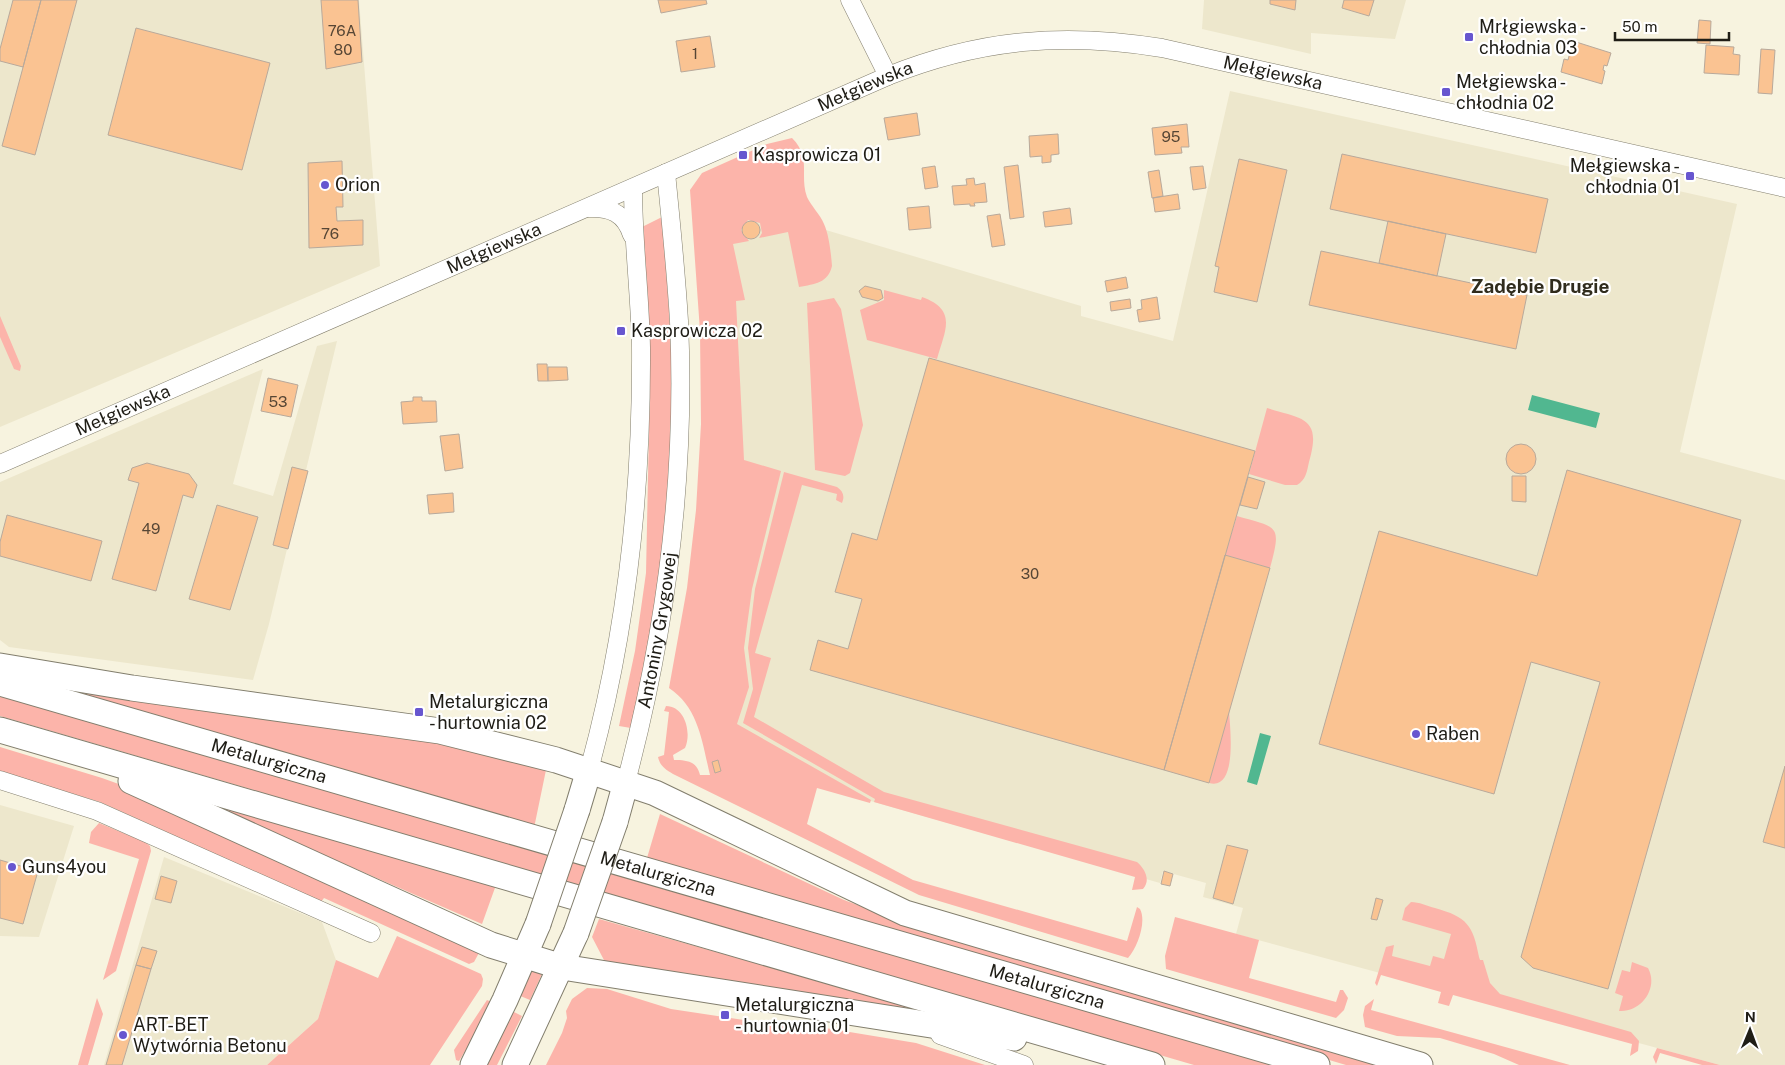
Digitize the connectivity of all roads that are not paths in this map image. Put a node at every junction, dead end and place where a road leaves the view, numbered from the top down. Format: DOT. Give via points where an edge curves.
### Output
graph roads {
  1 [pos="850,0"];
  2 [pos="888,76"];
  3 [pos="666,173"];
  4 [pos="633,188"];
  5 [pos="1785,188"];
  6 [pos="586,208"];
  7 [pos="635,245"];
  8 [pos="0,464"];
  9 [pos="0,666"];
  10 [pos="0,683"];
  11 [pos="0,730"];
  12 [pos="58,747"];
  13 [pos="589,770"];
  14 [pos="0,780"];
  15 [pos="626,782"];
  16 [pos="371,933"];
  17 [pos="525,955"];
  18 [pos="562,967"];
  19 [pos="876,1015"];
  20 [pos="1093,1048"];
  21 [pos="472,1065"];
  22 [pos="515,1065"];
  23 [pos="1024,1065"];
  24 [pos="1152,1065"];
  25 [pos="1317,1065"];
  26 [pos="1420,1065"];
  1 -- 2 [label="street"];
  2 -- 3 [label="street, Mełgiewska"];
  2 -- 5 [label="street, Mełgiewska" via="933,60 1006,42 1075,38 1118,41 1188,53"];
  3 -- 4 [label="street, Mełgiewska"];
  3 -- 15 [label="street, Antoniny Grygowej" via="679,322 678,471 662,609 648,692"];
  4 -- 6 [label="street, Mełgiewska"];
  4 -- 7 [label="street, Antoniny Grygowej"];
  6 -- 7 [label="street" via="608,209 623,217"];
  6 -- 8 [label="street, Mełgiewska"];
  7 -- 13 [label="street, Antoniny Grygowej" via="641,344 636,505 618,642"];
  9 -- 13 [label="main road" via="440,732 498,744"];
  10 -- 25 [label="main road, Metalurgiczna"];
  11 -- 12 [label="main road"];
  12 -- 17 [label="main road" via="491,945"];
  12 -- 20 [label="main road"];
  13 -- 15 [label="main road"];
  13 -- 17 [label="main road, Antoniny Grygowej, bridge"];
  14 -- 16 [label="street" via="98,811"];
  15 -- 18 [label="main road, Antoniny Grygowej, bridge" via="615,822"];
  15 -- 26 [label="main road" via="905,913"];
  17 -- 18 [label="main road"];
  17 -- 21 [label="main road, Antoniny Grygowej"];
  18 -- 19 [label="main road"];
  18 -- 22 [label="main road, Antoniny Grygowej"];
  19 -- 20 [label="main road"];
  19 -- 23 [label="street"];
  20 -- 24 [label="main road"];
}
